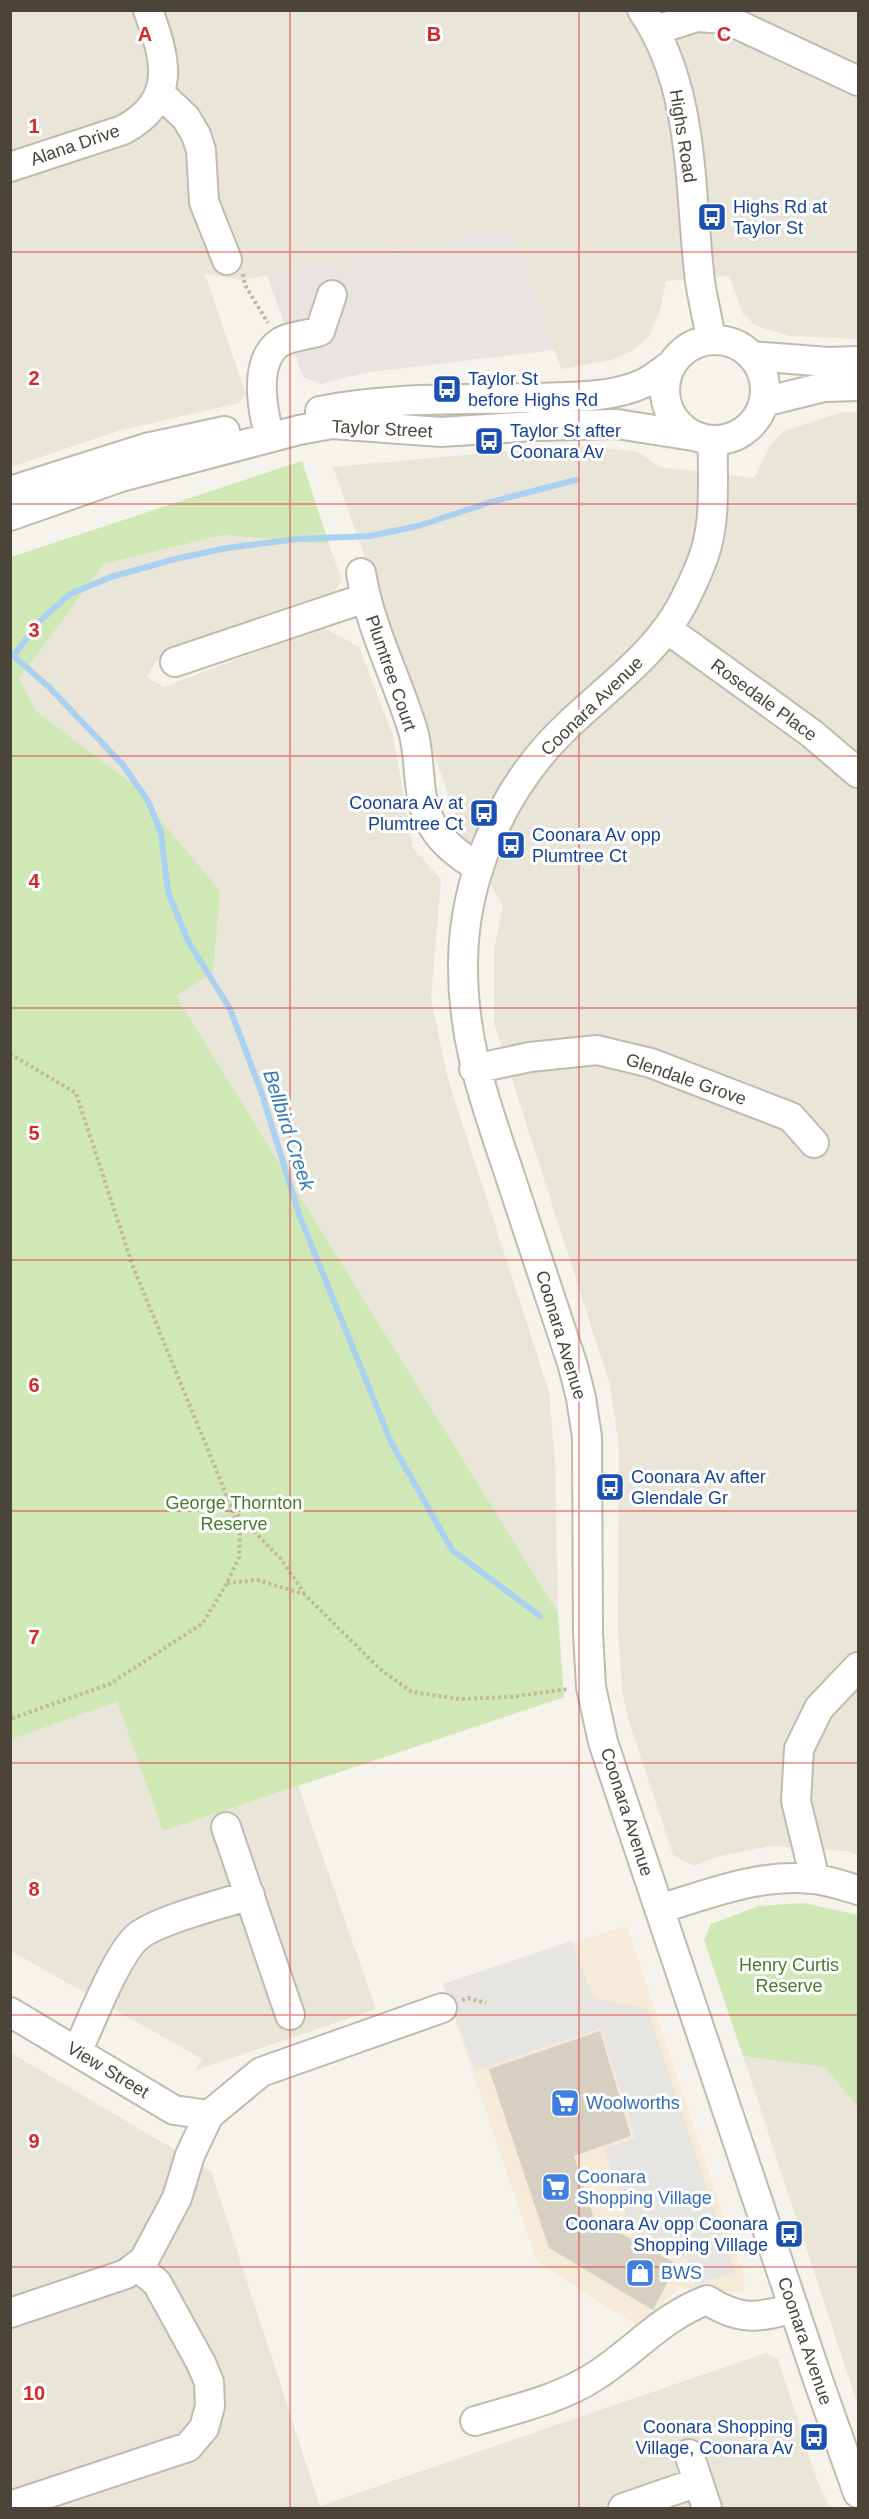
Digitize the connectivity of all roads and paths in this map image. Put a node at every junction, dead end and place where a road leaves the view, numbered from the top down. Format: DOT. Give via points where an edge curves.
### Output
graph roads {
  1 [pos="148,10"];
  2 [pos="649,20"];
  3 [pos="858,81"];
  4 [pos="160,93"];
  5 [pos="10,167"];
  6 [pos="227,260"];
  7 [pos="332,295"];
  8 [pos="711,340"];
  9 [pos="275,348"];
  10 [pos="753,356"];
  11 [pos="858,361"];
  12 [pos="671,365"];
  13 [pos="858,386"];
  14 [pos="764,402"];
  15 [pos="266,422"];
  16 [pos="703,439"];
  17 [pos="10,491"];
  18 [pos="10,516"];
  19 [pos="667,629"];
  20 [pos="175,662"];
  21 [pos="858,773"];
  22 [pos="479,868"];
  23 [pos="10,1054"];
  24 [pos="474,1069"];
  25 [pos="814,1143"];
  26 [pos="232,1509"];
  27 [pos="227,1583"];
  28 [pos="304,1594"];
  29 [pos="858,1667"];
  30 [pos="591,1687"];
  31 [pos="10,1719"];
  32 [pos="226,1827"];
  33 [pos="815,1879"];
  34 [pos="858,1890"];
  35 [pos="250,1895"];
  36 [pos="659,1910"];
  37 [pos="441,2008"];
  38 [pos="10,2012"];
  39 [pos="290,2014"];
  40 [pos="77,2052"];
  41 [pos="209,2115"];
  42 [pos="137,2266"];
  43 [pos="794,2308"];
  44 [pos="10,2313"];
  45 [pos="475,2421"];
  46 [pos="688,2454"];
  47 [pos="858,2493"];
  48 [pos="703,2495"];
  49 [pos="10,2506"];
  50 [pos="623,2508"];
  1 -- 4 [label="street, Alana Drive" via="165,69"];
  2 -- 3 [label="street" via="726,19"];
  2 -- 8 [label="street, Highs Road" via="669,62 681,108 700,283"];
  4 -- 5 [label="street, Alana Drive" via="138,122 123,130"];
  4 -- 6 [label="street" via="186,118 196,135 201,150 204,202"];
  6 -- 9 [label="path" via="243,274 245,285 272,328"];
  7 -- 9 [label="street" via="320,332 280,342"];
  8 -- 10 [label="street" via="734,344"];
  8 -- 12 [label="street" via="681,352"];
  9 -- 15 [label="street" via="266,359 261,398"];
  10 -- 11 [label="street"];
  10 -- 14 [label="street" via="762,370"];
  12 -- 15 [label="street, Taylor Street" via="645,383 620,391 563,397 349,405"];
  12 -- 16 [label="street" via="665,381 669,413 679,427"];
  13 -- 14 [label="street" via="824,387"];
  14 -- 16 [label="street" via="758,418 746,431 731,439"];
  15 -- 17 [label="street, Taylor Street" via="146,448"];
  16 -- 18 [label="street, Taylor Street" via="617,424 441,432 332,424 299,429 120,477"];
  16 -- 19 [label="street, Coonara Avenue" via="712,498 706,548 684,602"];
  19 -- 21 [label="street, Rosedale Place" via="812,733"];
  19 -- 22 [label="street, Coonara Avenue" via="535,761 496,824"];
  20 -- 22 [label="street, Plumtree Court" via="363,585 414,733 428,817 454,852"];
  22 -- 24 [label="street, Coonara Avenue" via="463,959"];
  23 -- 26 [label="path" via="76,1093 132,1264"];
  24 -- 25 [label="street, Glendale Grove" via="530,1056 597,1050 651,1063 791,1117"];
  24 -- 30 [label="street, Coonara Avenue" via="581,1398 587,1437"];
  26 -- 27 [label="path" via="240,1533 239,1557"];
  26 -- 28 [label="path" via="281,1559"];
  27 -- 28 [label="path" via="257,1580"];
  27 -- 31 [label="path" via="203,1623 160,1653 110,1684"];
  28 -- 30 [label="path" via="381,1670 412,1692 460,1699"];
  29 -- 33 [label="street" via="819,1708 799,1749 796,1801"];
  30 -- 36 [label="street, Coonara Avenue" via="603,1742"];
  32 -- 35 [label="street"];
  33 -- 34 [label="street"];
  33 -- 36 [label="street" via="758,1880"];
  35 -- 39 [label="street"];
  35 -- 40 [label="street" via="156,1926 138,1936 122,1955"];
  36 -- 43 [label="street, Coonara Avenue"];
  37 -- 41 [label="street" via="261,2072"];
  38 -- 40 [label="street, View Street"];
  40 -- 41 [label="street, View Street" via="174,2110"];
  41 -- 42 [label="street" via="190,2155 177,2198"];
  42 -- 44 [label="street" via="126,2274"];
  42 -- 49 [label="street" via="157,2283 209,2382 210,2406 204,2428 188,2447"];
  43 -- 45 [label="street" via="761,2316 740,2316 707,2300 662,2323 618,2360 573,2388"];
  43 -- 47 [label="street, Coonara Avenue"];
  46 -- 48 [label="street"];
  48 -- 50 [label="street"];
}
